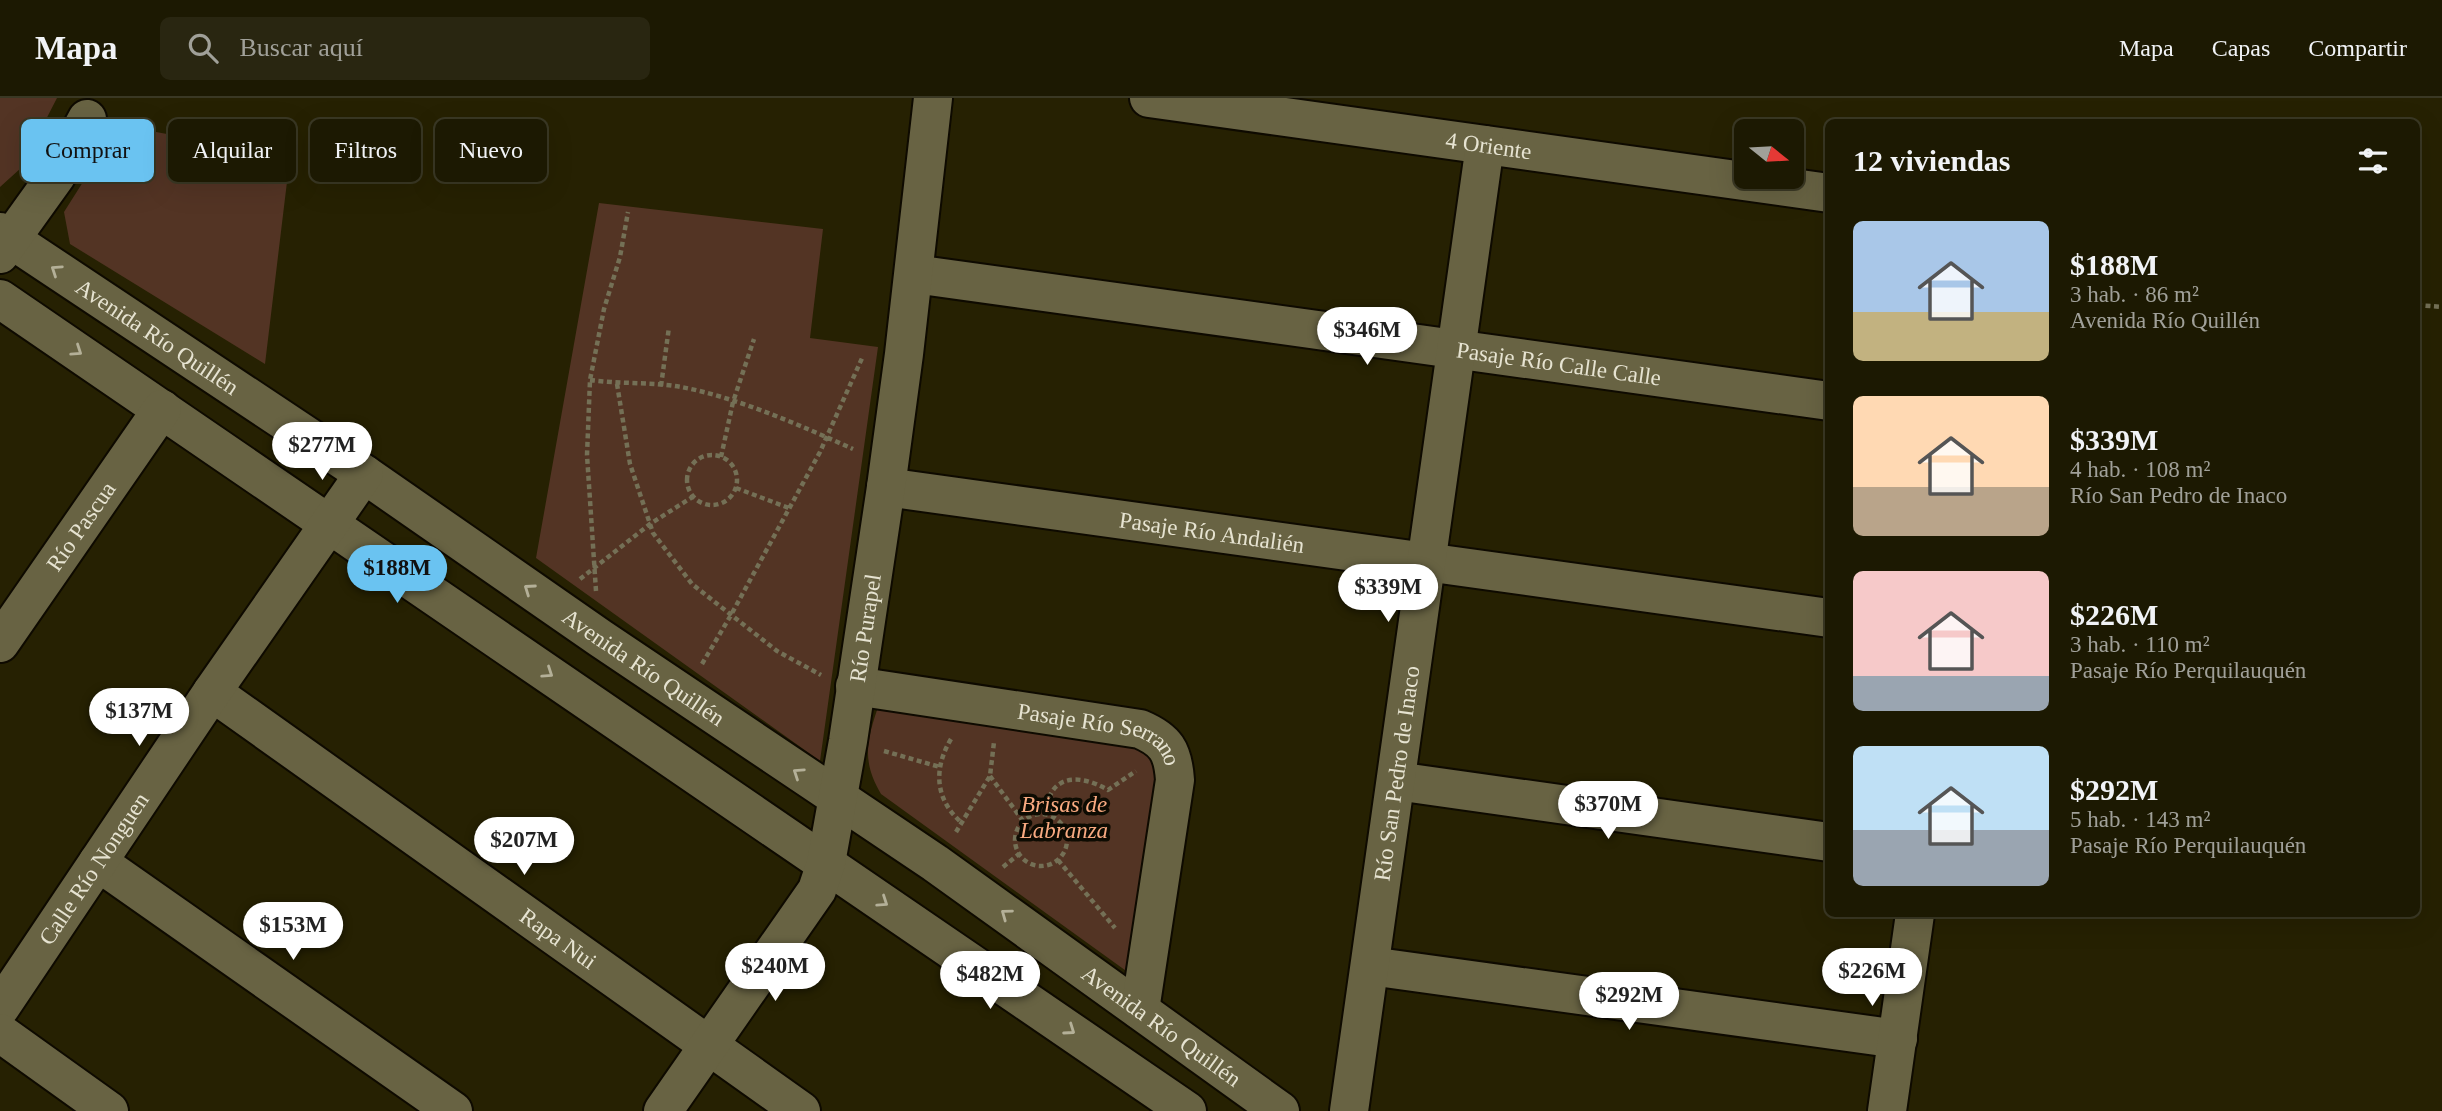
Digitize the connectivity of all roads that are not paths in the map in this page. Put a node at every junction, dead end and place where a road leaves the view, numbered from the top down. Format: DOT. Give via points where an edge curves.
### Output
graph roads {
  1 [pos="933,98"];
  2 [pos="1149,98"];
  3 [pos="1485,145"];
  4 [pos="51,182"];
  5 [pos="1825,191"];
  6 [pos="3,242"];
  7 [pos="914,274"];
  8 [pos="0,299"];
  9 [pos="1456,349"];
  10 [pos="1825,400"];
  11 [pos="162,409"];
  12 [pos="364,474"];
  13 [pos="887,476"];
  14 [pos="330,523"];
  15 [pos="1427,562"];
  16 [pos="1825,617"];
  17 [pos="0,643"];
  18 [pos="855,686"];
  19 [pos="212,692"];
  20 [pos="1396,782"];
  21 [pos="836,799"];
  22 [pos="1825,841"];
  23 [pos="98,862"];
  24 [pos="826,863"];
  25 [pos="1915,917"];
  26 [pos="1370,966"];
  27 [pos="0,1008"];
  28 [pos="1140,1010"];
  29 [pos="0,1033"];
  30 [pos="1898,1039"];
  31 [pos="709,1045"];
  32 [pos="109,1111"];
  33 [pos="453,1111"];
  34 [pos="663,1111"];
  35 [pos="801,1111"];
  36 [pos="1187,1111"];
  37 [pos="1280,1111"];
  38 [pos="1349,1111"];
  39 [pos="1887,1111"];
  1 -- 7 [label="street, Río Purapel"];
  2 -- 3 [label="street, 4 Oriente"];
  3 -- 5 [label="street, 4 Oriente"];
  3 -- 9 [label="street, Río San Pedro de Inaco"];
  4 -- 6 [label="street"];
  12 -- 6 [label="street, Avenida Río Quillén, one-way"];
  7 -- 9 [label="street, Pasaje Río Calle Calle"];
  7 -- 13 [label="street, Río Purapel"];
  8 -- 11 [label="street, one-way"];
  9 -- 10 [label="street, Pasaje Río Calle Calle"];
  9 -- 15 [label="street, Río San Pedro de Inaco"];
  11 -- 14 [label="street"];
  11 -- 17 [label="street, Río Pascua"];
  12 -- 14 [label="street, Calle Río Nonguen"];
  21 -- 12 [label="street, Avenida Río Quillén, one-way"];
  13 -- 15 [label="street, Pasaje Río Andalién"];
  13 -- 18 [label="street, Río Purapel"];
  14 -- 19 [label="street, Calle Río Nonguen"];
  14 -- 24 [label="street, one-way"];
  15 -- 16 [label="street, Pasaje Río Andalién"];
  15 -- 20 [label="street, Río San Pedro de Inaco"];
  18 -- 21 [label="street, Río Purapel"];
  18 -- 28 [label="street, Pasaje Río Serrano" via="1140,729 1156,736 1168,749 1175,780"];
  19 -- 23 [label="street, Calle Río Nonguen"];
  19 -- 31 [label="street, Rapa Nui"];
  20 -- 22 [label="street"];
  20 -- 26 [label="street, Río San Pedro de Inaco"];
  21 -- 24 [label="street, Río Purapel"];
  28 -- 21 [label="street, Avenida Río Quillén, one-way"];
  23 -- 27 [label="street, Calle Río Nonguen"];
  23 -- 33 [label="street"];
  24 -- 31 [label="street, Río Purapel" via="817,890"];
  24 -- 36 [label="street, one-way"];
  25 -- 30 [label="street"];
  26 -- 30 [label="street"];
  26 -- 38 [label="street, Río San Pedro de Inaco"];
  28 -- 37 [label="street, Avenida Río Quillén"];
  29 -- 32 [label="street"];
  30 -- 39 [label="street"];
  31 -- 34 [label="street, Río Purapel"];
  31 -- 35 [label="street, Rapa Nui"];
}
